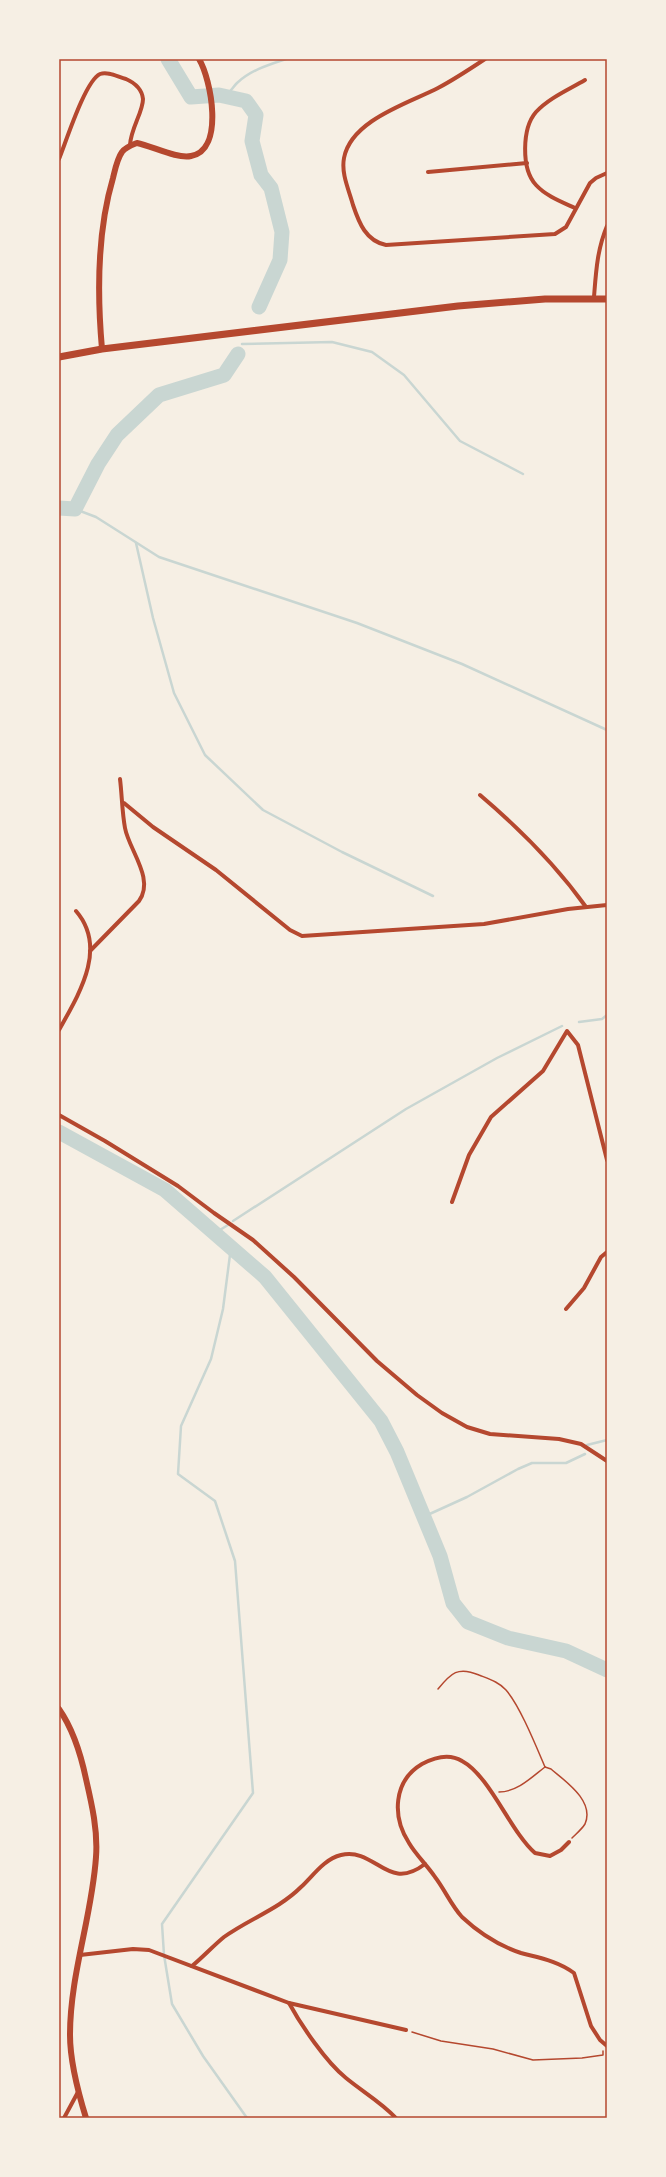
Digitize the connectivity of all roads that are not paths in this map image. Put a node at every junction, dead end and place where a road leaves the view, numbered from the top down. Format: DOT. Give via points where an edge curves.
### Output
graph roads {
  1 [pos="199,59"];
  2 [pos="485,59"];
  3 [pos="585,80"];
  4 [pos="130,145"];
  5 [pos="59,158"];
  6 [pos="527,163"];
  7 [pos="428,172"];
  8 [pos="607,173"];
  9 [pos="575,208"];
  10 [pos="607,226"];
  11 [pos="594,297"];
  12 [pos="607,299"];
  13 [pos="102,349"];
  14 [pos="59,357"];
  15 [pos="120,778"];
  16 [pos="480,795"];
  17 [pos="124,803"];
  18 [pos="607,905"];
  19 [pos="586,908"];
  20 [pos="76,911"];
  21 [pos="90,951"];
  22 [pos="59,1030"];
  23 [pos="59,1115"];
  24 [pos="607,1160"];
  25 [pos="452,1202"];
  26 [pos="607,1252"];
  27 [pos="566,1309"];
  28 [pos="607,1462"];
  29 [pos="59,1709"];
  30 [pos="568,1842"];
  31 [pos="425,1864"];
  32 [pos="80,1955"];
  33 [pos="192,1966"];
  34 [pos="289,2003"];
  35 [pos="406,2030"];
  36 [pos="607,2038"];
  37 [pos="605,2044"];
  38 [pos="79,2091"];
  39 [pos="64,2118"];
  40 [pos="86,2118"];
  41 [pos="396,2118"];
  1 -- 4 [label="street" via="209,85 212,116 210,139 204,148 197,155 186,157 137,143"];
  2 -- 9 [label="street" via="441,86 380,116 357,133 351,141 344,156 344,174 358,219 365,232 376,242 386,245 551,235 563,230"];
  3 -- 6 [label="street" via="550,100 532,116 527,131"];
  4 -- 5 [label="street" via="131,133 142,106 140,88 130,81 110,74 101,74 92,81"];
  4 -- 13 [label="street" via="122,152 115,171 103,230 100,283"];
  6 -- 7 [label="street"];
  6 -- 9 [label="street" via="536,185"];
  8 -- 9 [label="street" via="590,183"];
  10 -- 11 [label="street" via="596,258"];
  11 -- 12 [label="main road"];
  11 -- 13 [label="main road" via="458,306"];
  13 -- 14 [label="main road"];
  15 -- 17 [label="street"];
  16 -- 19 [label="street" via="534,844 565,878"];
  17 -- 19 [label="street" via="153,827 216,870 290,930 302,936 477,924"];
  17 -- 21 [label="street" via="125,828 139,864 143,893 139,902"];
  18 -- 19 [label="street"];
  20 -- 21 [label="street" via="91,938"];
  21 -- 22 [label="street" via="82,988"];
  23 -- 28 [label="street" via="178,1186 253,1240 294,1277 377,1361 442,1413 467,1427 490,1434 559,1439 581,1444"];
  24 -- 25 [label="street" via="578,1045 567,1031 543,1071 491,1117 469,1155"];
  26 -- 27 [label="street" via="601,1257 584,1288"];
  29 -- 32 [label="street" via="83,1763 95,1823 94,1881"];
  30 -- 31 [label="street" via="561,1850 550,1856 535,1853 471,1767 448,1756 432,1759 421,1765 406,1778 398,1797 398,1821 410,1845"];
  31 -- 33 [label="street" via="413,1872 401,1875 358,1856 345,1854 335,1857 324,1863 292,1896 225,1937"];
  31 -- 37 [label="street" via="454,1908 480,1931 520,1952 555,1962 574,1973 591,2026"];
  32 -- 33 [label="street" via="133,1949 149,1950"];
  32 -- 38 [label="street" via="70,2035"];
  33 -- 34 [label="street"];
  34 -- 35 [label="street"];
  34 -- 41 [label="street" via="301,2023 339,2071 384,2105"];
  36 -- 37 [label="street"];
  38 -- 39 [label="street"];
  38 -- 40 [label="street"];
}
